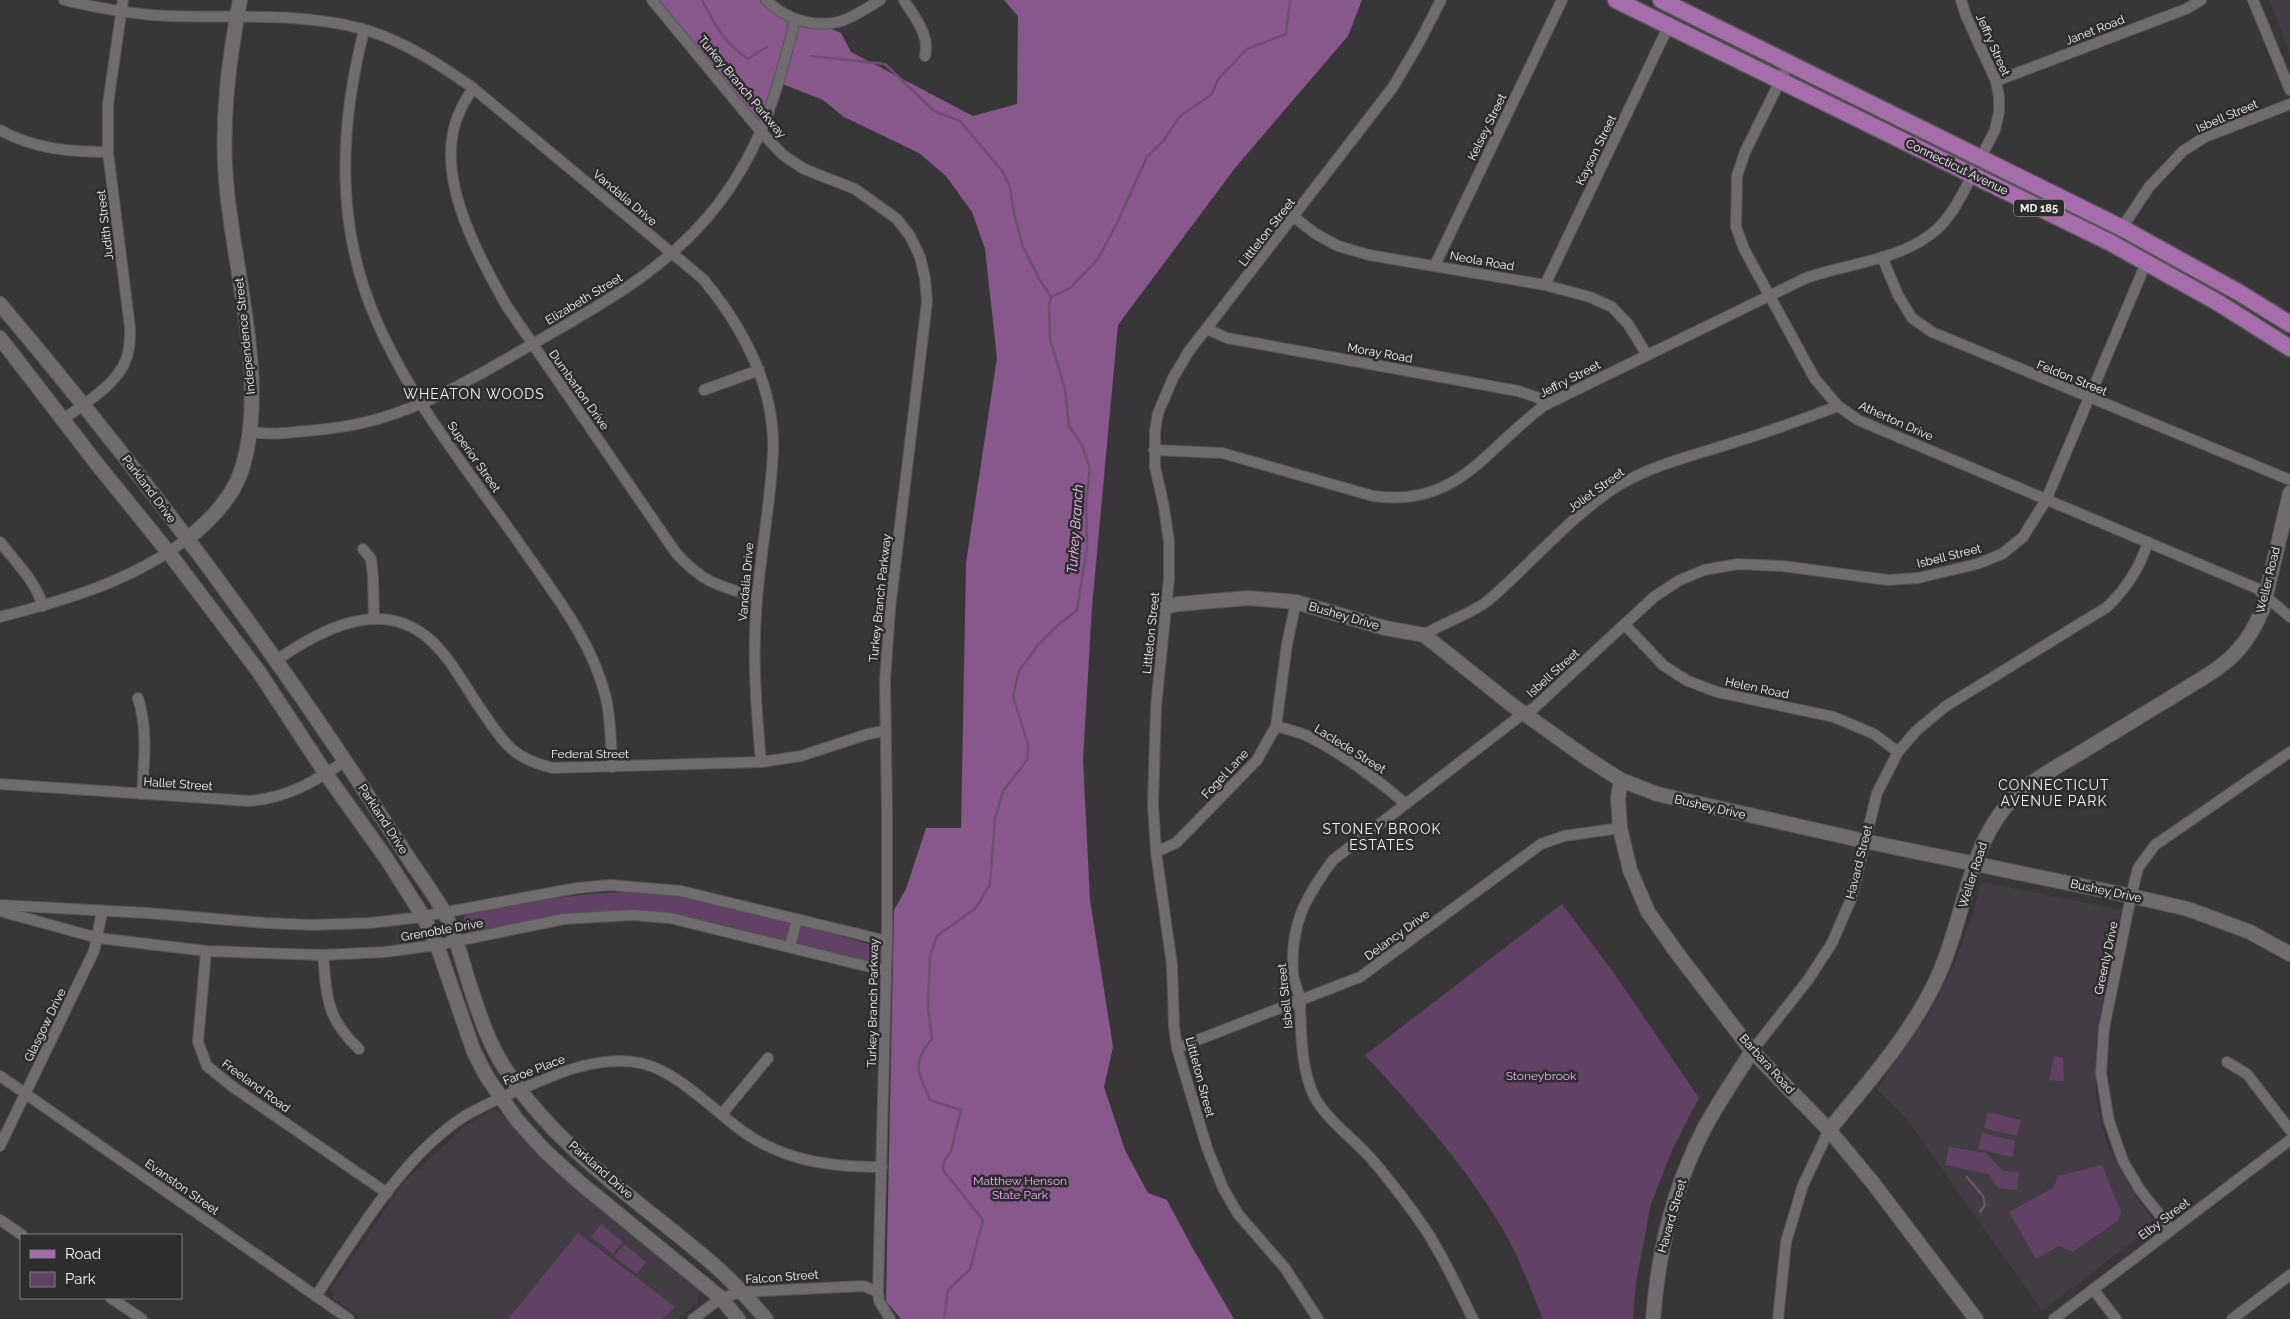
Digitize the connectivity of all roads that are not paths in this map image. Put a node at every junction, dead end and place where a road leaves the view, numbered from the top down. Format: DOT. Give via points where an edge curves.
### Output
graph roads {
  1 [pos="64,0"];
  2 [pos="240,0"];
  3 [pos="652,0"];
  4 [pos="766,0"];
  5 [pos="880,0"];
  6 [pos="904,0"];
  7 [pos="1441,0"];
  8 [pos="1562,0"];
  9 [pos="1616,0"];
  10 [pos="1662,0"];
  11 [pos="1961,0"];
  12 [pos="2201,0"];
  13 [pos="2253,0"];
  14 [pos="1680,4"];
  15 [pos="122,5"];
  16 [pos="237,17"];
  17 [pos="795,20"];
  18 [pos="1669,25"];
  19 [pos="364,30"];
  20 [pos="924,56"];
  21 [pos="1789,63"];
  22 [pos="1781,81"];
  23 [pos="1996,81"];
  24 [pos="474,88"];
  25 [pos="2290,90"];
  26 [pos="2290,104"];
  27 [pos="0,130"];
  28 [pos="762,133"];
  29 [pos="108,152"];
  30 [pos="1981,157"];
  31 [pos="1972,174"];
  32 [pos="1294,217"];
  33 [pos="2122,228"];
  34 [pos="672,253"];
  35 [pos="1882,257"];
  36 [pos="2146,263"];
  37 [pos="1435,265"];
  38 [pos="1545,285"];
  39 [pos="1769,296"];
  40 [pos="0,304"];
  41 [pos="2290,324"];
  42 [pos="1207,329"];
  43 [pos="0,338"];
  44 [pos="532,344"];
  45 [pos="2290,348"];
  46 [pos="1647,354"];
  47 [pos="759,370"];
  48 [pos="704,390"];
  49 [pos="2088,398"];
  50 [pos="84,403"];
  51 [pos="422,403"];
  52 [pos="1545,405"];
  53 [pos="1838,406"];
  54 [pos="64,419"];
  55 [pos="250,432"];
  56 [pos="1154,450"];
  57 [pos="2290,480"];
  58 [pos="2290,494"];
  59 [pos="2046,500"];
  60 [pos="187,539"];
  61 [pos="0,542"];
  62 [pos="2148,542"];
  63 [pos="363,549"];
  64 [pos="169,553"];
  65 [pos="2265,595"];
  66 [pos="757,597"];
  67 [pos="1296,602"];
  68 [pos="43,606"];
  69 [pos="1166,607"];
  70 [pos="0,616"];
  71 [pos="2290,617"];
  72 [pos="374,618"];
  73 [pos="1625,625"];
  74 [pos="1424,635"];
  75 [pos="277,660"];
  76 [pos="138,698"];
  77 [pos="1524,713"];
  78 [pos="1276,726"];
  79 [pos="884,732"];
  80 [pos="1898,752"];
  81 [pos="2290,752"];
  82 [pos="345,761"];
  83 [pos="761,762"];
  84 [pos="612,767"];
  85 [pos="326,774"];
  86 [pos="1621,780"];
  87 [pos="0,784"];
  88 [pos="142,794"];
  89 [pos="1405,803"];
  90 [pos="1620,828"];
  91 [pos="1864,841"];
  92 [pos="1156,852"];
  93 [pos="1974,864"];
  94 [pos="2131,896"];
  95 [pos="0,906"];
  96 [pos="0,911"];
  97 [pos="102,912"];
  98 [pos="444,912"];
  99 [pos="423,916"];
  100 [pos="797,920"];
  101 [pos="98,938"];
  102 [pos="458,940"];
  103 [pos="887,941"];
  104 [pos="438,945"];
  105 [pos="790,947"];
  106 [pos="206,951"];
  107 [pos="2290,954"];
  108 [pos="323,955"];
  109 [pos="886,971"];
  110 [pos="1300,1002"];
  111 [pos="359,1048"];
  112 [pos="1177,1048"];
  113 [pos="1752,1051"];
  114 [pos="768,1058"];
  115 [pos="2227,1062"];
  116 [pos="0,1076"];
  117 [pos="520,1089"];
  118 [pos="25,1094"];
  119 [pos="500,1097"];
  120 [pos="722,1114"];
  121 [pos="1829,1130"];
  122 [pos="2290,1130"];
  123 [pos="2290,1140"];
  124 [pos="0,1146"];
  125 [pos="882,1168"];
  126 [pos="387,1193"];
  127 [pos="0,1220"];
  128 [pos="2171,1229"];
  129 [pos="21,1234"];
  130 [pos="2290,1275"];
  131 [pos="2093,1289"];
  132 [pos="742,1292"];
  133 [pos="878,1292"];
  134 [pos="316,1296"];
  135 [pos="721,1298"];
  136 [pos="112,1299"];
  137 [pos="142,1319"];
  138 [pos="349,1319"];
  139 [pos="693,1319"];
  140 [pos="738,1319"];
  141 [pos="766,1319"];
  142 [pos="890,1319"];
  143 [pos="1318,1319"];
  144 [pos="1473,1319"];
  145 [pos="1653,1319"];
  146 [pos="1778,1319"];
  147 [pos="1976,1319"];
  148 [pos="2054,1319"];
  149 [pos="2116,1319"];
  150 [pos="2232,1319"];
  1 -- 15 [label="street, Vandalia Drive"];
  2 -- 16 [label="street, Independence Street"];
  3 -- 28 [label="street, Turkey Branch Parkway"];
  4 -- 17 [label="street"];
  5 -- 17 [label="street" via="839,22"];
  6 -- 20 [label="street" via="926,37"];
  7 -- 32 [label="street, Littleton Street" via="1393,87"];
  8 -- 37 [label="street, Kelsey Street"];
  9 -- 18 [label="main road, Connecticut Avenue / MD 185"];
  10 -- 14 [label="main road, Connecticut Avenue / MD 185"];
  11 -- 23 [label="street, Jeffry Street"];
  12 -- 23 [label="street, Janet Road" via="2186,9"];
  13 -- 25 [label="street"];
  14 -- 21 [label="main road, Connecticut Avenue / MD 185"];
  15 -- 16 [label="street, Vandalia Drive" via="167,16"];
  15 -- 29 [label="street, Judith Street" via="108,104"];
  16 -- 19 [label="street, Vandalia Drive" via="294,17"];
  16 -- 55 [label="street, Independence Street" via="227,78 224,149 251,366"];
  17 -- 28 [label="street, Elizabeth Street" via="780,83"];
  18 -- 22 [label="main road, Connecticut Avenue / MD 185"];
  18 -- 38 [label="street, Kayson Street"];
  19 -- 24 [label="street, Vandalia Drive" via="435,60"];
  19 -- 51 [label="street, Superior Street" via="352,76 345,138 344,179 350,226 360,271 377,322"];
  21 -- 22 [label="street, Atherton Drive"];
  21 -- 30 [label="main road, Connecticut Avenue / MD 185"];
  22 -- 31 [label="main road, Connecticut Avenue / MD 185"];
  22 -- 39 [label="street, Atherton Drive" via="1745,152 1737,176 1735,197 1738,234"];
  23 -- 30 [label="street, Jeffry Street" via="1999,112 1995,130"];
  24 -- 34 [label="street, Vandalia Drive"];
  24 -- 44 [label="street, Dumbarton Drive" via="459,111 453,134 451,168 454,192 486,269"];
  26 -- 33 [label="street, Isbell Street" via="2205,137 2183,151 2149,187"];
  27 -- 29 [label="street" via="32,144"];
  28 -- 34 [label="street, Elizabeth Street" via="719,204"];
  28 -- 79 [label="street, Turkey Branch Parkway" via="804,169 855,189 897,219 910,236 926,278 928,302 890,609"];
  29 -- 50 [label="street, Judith Street" via="130,328 129,348 124,366 112,381"];
  30 -- 33 [label="main road, Connecticut Avenue / MD 185"];
  31 -- 35 [label="street, Jeffry Street" via="1957,204 1936,230 1916,244"];
  31 -- 36 [label="main road, Connecticut Avenue / MD 185"];
  32 -- 37 [label="street, Neola Road" via="1338,246 1369,255"];
  32 -- 42 [label="street, Littleton Street"];
  33 -- 41 [label="main road, Connecticut Avenue / MD 185"];
  34 -- 44 [label="street, Elizabeth Street" via="619,295"];
  34 -- 47 [label="street, Vandalia Drive" via="703,279 725,305"];
  35 -- 39 [label="street, Jeffry Street" via="1827,270"];
  35 -- 49 [label="street, Feldon Street" via="1894,288 1912,318 1932,332"];
  36 -- 45 [label="main road, Connecticut Avenue / MD 185"];
  36 -- 49 [label="street, Isbell Street"];
  37 -- 38 [label="street, Neola Road"];
  38 -- 46 [label="street, Neola Road" via="1590,297 1612,307 1628,324"];
  39 -- 46 [label="street, Jeffry Street"];
  39 -- 53 [label="street, Atherton Drive" via="1815,378"];
  40 -- 50 [label="street, Parkland Drive"];
  42 -- 52 [label="street, Moray Road" via="1227,338 1518,391 1539,398"];
  42 -- 56 [label="street, Littleton Street" via="1173,378 1158,413"];
  43 -- 54 [label="street, Parkland Drive"];
  44 -- 51 [label="street, Elizabeth Street" via="454,389"];
  44 -- 66 [label="street, Dumbarton Drive" via="676,553 705,580"];
  46 -- 52 [label="street, Jeffry Street"];
  47 -- 48 [label="street"];
  47 -- 66 [label="street, Vandalia Drive" via="770,413 773,450"];
  49 -- 57 [label="street, Feldon Street"];
  49 -- 59 [label="street, Isbell Street"];
  50 -- 54 [label="street, Judith Street"];
  50 -- 60 [label="street, Parkland Drive"];
  51 -- 55 [label="street, Elizabeth Street" via="341,428 268,434"];
  51 -- 84 [label="street, Superior Street" via="585,642 606,698"];
  52 -- 56 [label="street, Jeffry Street" via="1454,483 1415,496 1373,496 1222,454"];
  53 -- 59 [label="street, Atherton Drive" via="1858,420"];
  53 -- 74 [label="street, Joliet Street" via="1654,468 1621,484 1584,511 1489,600"];
  54 -- 64 [label="street, Parkland Drive"];
  55 -- 60 [label="street, Independence Street" via="241,470 226,499 204,526"];
  56 -- 69 [label="street, Littleton Street" via="1169,542 1170,578"];
  58 -- 65 [label="street, Weller Road"];
  59 -- 62 [label="street, Atherton Drive"];
  59 -- 73 [label="street, Isbell Street" via="2023,537 2002,554 1977,564 1918,578 1888,580 1782,566 1738,564 1704,570 1678,581 1654,597"];
  60 -- 64 [label="street, Independence Street"];
  60 -- 75 [label="street, Parkland Drive"];
  61 -- 68 [label="street" via="32,584"];
  62 -- 65 [label="street, Atherton Drive" via="2238,579"];
  62 -- 80 [label="street, Havard Street" via="2134,573 2119,596 2107,607 1946,706 1916,731"];
  63 -- 72 [label="street" via="371,559"];
  64 -- 68 [label="street, Independence Street" via="125,577"];
  64 -- 85 [label="street, Parkland Drive" via="259,672"];
  65 -- 71 [label="street, Atherton Drive"];
  65 -- 93 [label="street, Weller Road" via="2264,608 2256,625 2237,652 2202,678 2019,792 1995,821"];
  66 -- 83 [label="street, Vandalia Drive" via="753,649"];
  67 -- 69 [label="street, Bushey Drive" via="1248,598"];
  67 -- 74 [label="street, Bushey Drive" via="1385,628"];
  67 -- 78 [label="street, Fogel Lane"];
  68 -- 70 [label="street, Independence Street"];
  69 -- 92 [label="street, Littleton Street" via="1154,749"];
  72 -- 75 [label="street, Federal Street" via="326,630"];
  72 -- 84 [label="street, Federal Street" via="402,622 428,638 443,654 505,744 523,759 553,768"];
  73 -- 77 [label="street, Isbell Street" via="1534,708"];
  73 -- 80 [label="street, Helen Road" via="1664,666 1688,681 1717,692 1834,717 1874,734"];
  74 -- 77 [label="street, Bushey Drive"];
  75 -- 82 [label="street, Parkland Drive"];
  76 -- 88 [label="street" via="145,730"];
  77 -- 86 [label="street, Bushey Drive"];
  77 -- 89 [label="street, Isbell Street"];
  78 -- 89 [label="street, Laclede Street" via="1316,741 1383,784"];
  78 -- 92 [label="street, Fogel Lane" via="1257,760 1176,843"];
  79 -- 83 [label="street, Federal Street" via="868,734 801,756"];
  79 -- 103 [label="street, Turkey Branch Parkway" via="888,812"];
  80 -- 91 [label="street, Havard Street" via="1877,793"];
  81 -- 94 [label="street, Greenly Drive" via="2155,845 2138,868"];
  82 -- 85 [label="street, Hallet Street"];
  82 -- 98 [label="street, Parkland Drive"];
  83 -- 84 [label="street, Federal Street"];
  85 -- 88 [label="street, Hallet Street" via="304,787 271,799 249,801"];
  85 -- 99 [label="street, Parkland Drive"];
  86 -- 90 [label="street, Barbara Road" via="1618,798"];
  86 -- 91 [label="street, Bushey Drive" via="1685,802"];
  87 -- 88 [label="street, Hallet Street"];
  89 -- 110 [label="street, Isbell Street" via="1333,860 1310,892 1294,939 1294,975"];
  90 -- 110 [label="street, Delancy Drive" via="1564,836 1542,844 1360,977"];
  90 -- 113 [label="street, Barbara Road" via="1630,870 1648,912"];
  91 -- 93 [label="street, Bushey Drive"];
  91 -- 113 [label="street, Havard Street" via="1851,899 1832,942 1808,980"];
  92 -- 112 [label="street, Littleton Street" via="1172,965"];
  93 -- 94 [label="street, Bushey Drive"];
  93 -- 121 [label="street, Weller Road" via="1953,940 1922,1007 1887,1058"];
  94 -- 107 [label="street, Bushey Drive" via="2188,909 2250,932"];
  94 -- 128 [label="street, Greenly Drive" via="2104,1028 2101,1073 2109,1121 2123,1161 2140,1190"];
  95 -- 97 [label="street, Grenoble Drive"];
  96 -- 101 [label="street, Grenoble Drive"];
  97 -- 99 [label="street, Grenoble Drive" via="312,925 369,923"];
  97 -- 101 [label="street, Glasgow Drive"];
  98 -- 99 [label="street, Grenoble Drive"];
  98 -- 100 [label="street, Grenoble Drive" via="610,885 681,892"];
  98 -- 102 [label="street, Parkland Drive"];
  99 -- 104 [label="street, Parkland Drive"];
  100 -- 103 [label="street, Grenoble Drive"];
  100 -- 105 [label="street"];
  101 -- 106 [label="street, Grenoble Drive"];
  101 -- 118 [label="street, Glasgow Drive" via="81,981"];
  102 -- 104 [label="street, Grenoble Drive"];
  102 -- 105 [label="street, Grenoble Drive" via="564,919 632,915 670,918"];
  102 -- 117 [label="street, Parkland Drive" via="479,1014 506,1070"];
  103 -- 109 [label="street, Turkey Branch Parkway"];
  104 -- 108 [label="street, Grenoble Drive"];
  104 -- 119 [label="street, Parkland Drive" via="474,1052"];
  105 -- 109 [label="street, Grenoble Drive"];
  106 -- 108 [label="street, Grenoble Drive"];
  106 -- 126 [label="street, Freeland Road" via="198,1042 208,1066 233,1087"];
  108 -- 111 [label="street" via="332,1014 342,1031"];
  109 -- 125 [label="street, Turkey Branch Parkway"];
  110 -- 112 [label="street, Delancy Drive"];
  110 -- 144 [label="street, Isbell Street" via="1306,1070 1315,1097 1374,1161 1430,1237"];
  112 -- 143 [label="street, Littleton Street" via="1207,1148 1223,1188 1238,1214 1284,1268"];
  113 -- 121 [label="street, Barbara Road"];
  113 -- 145 [label="street, Havard Street" via="1704,1128 1689,1160 1671,1212 1656,1274"];
  114 -- 120 [label="street"];
  115 -- 122 [label="street" via="2247,1074"];
  116 -- 118 [label="street, Evanston Street"];
  117 -- 119 [label="street, Faroe Place"];
  117 -- 120 [label="street, Faroe Place" via="570,1069 610,1062 637,1063 672,1076"];
  117 -- 132 [label="street, Parkland Drive" via="576,1151 710,1260"];
  118 -- 124 [label="street, Glasgow Drive"];
  118 -- 134 [label="street, Evanston Street"];
  119 -- 126 [label="street, Faroe Place" via="463,1117 433,1141"];
  119 -- 135 [label="street, Parkland Drive" via="545,1151 579,1182"];
  120 -- 125 [label="street, Faroe Place" via="745,1133 790,1155 827,1165"];
  121 -- 146 [label="street, Weller Road" via="1803,1185 1786,1242"];
  121 -- 147 [label="street, Barbara Road"];
  123 -- 128 [label="street, Elby Street"];
  125 -- 133 [label="street, Turkey Branch Parkway"];
  126 -- 134 [label="street, Faroe Place"];
  127 -- 129 [label="street"];
  128 -- 131 [label="street, Elby Street"];
  130 -- 150 [label="street"];
  131 -- 148 [label="street, Elby Street"];
  131 -- 149 [label="street"];
  132 -- 133 [label="street, Falcon Street" via="864,1286"];
  132 -- 135 [label="street, Falcon Street"];
  132 -- 141 [label="street, Parkland Drive"];
  133 -- 142 [label="street, Turkey Branch Parkway" via="879,1301"];
  134 -- 138 [label="street, Evanston Street"];
  135 -- 139 [label="street, Falcon Street"];
  135 -- 140 [label="street, Parkland Drive"];
  136 -- 137 [label="street"];
}
